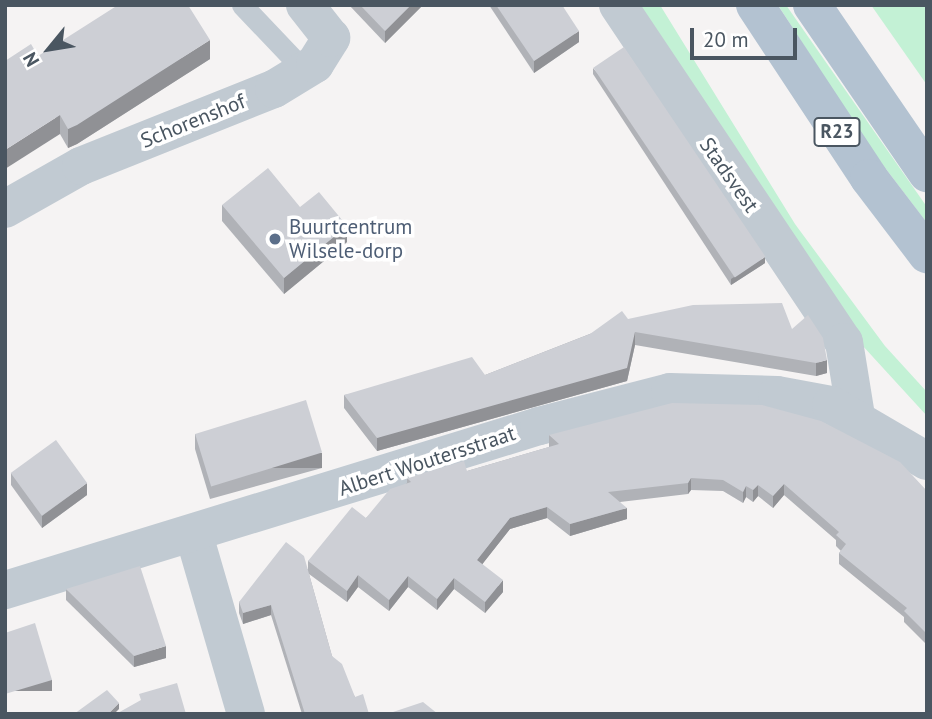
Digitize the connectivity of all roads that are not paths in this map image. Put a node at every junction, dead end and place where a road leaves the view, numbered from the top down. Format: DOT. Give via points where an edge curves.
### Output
graph roads {
  1 [pos="242,5"];
  2 [pos="305,5"];
  3 [pos="618,5"];
  4 [pos="755,5"];
  5 [pos="812,5"];
  6 [pos="304,71"];
  7 [pos="927,173"];
  8 [pos="5,209"];
  9 [pos="927,254"];
  10 [pos="856,416"];
  11 [pos="927,461"];
  12 [pos="194,535"];
  13 [pos="5,590"];
  14 [pos="246,714"];
  1 -- 6 [label="lane"];
  2 -- 6 [label="street, Schorenshof" via="331,38 315,64"];
  3 -- 10 [label="street, Stadsvest" via="844,342"];
  4 -- 9 [label="main road, R23" via="869,178"];
  5 -- 7 [label="main road, R23"];
  6 -- 8 [label="street, Schorenshof" via="274,89 82,166"];
  10 -- 11 [label="street, Albert Woutersstraat"];
  10 -- 12 [label="street, Albert Woutersstraat" via="831,405 777,395 670,392 539,425"];
  12 -- 13 [label="street, Albert Woutersstraat"];
  12 -- 14 [label="street"];
}
